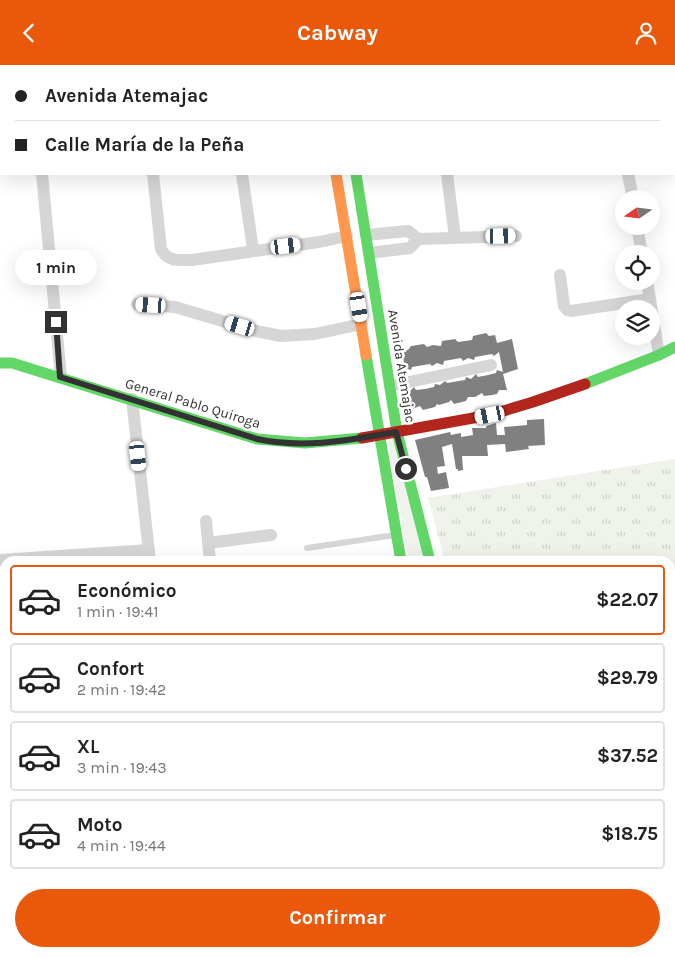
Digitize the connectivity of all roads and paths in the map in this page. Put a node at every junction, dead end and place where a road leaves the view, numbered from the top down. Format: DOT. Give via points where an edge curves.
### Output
graph roads {
  1 [pos="42,175"];
  2 [pos="153,175"];
  3 [pos="242,175"];
  4 [pos="336,175"];
  5 [pos="356,175"];
  6 [pos="448,175"];
  7 [pos="628,175"];
  8 [pos="631,190"];
  9 [pos="366,235"];
  10 [pos="347,236"];
  11 [pos="516,236"];
  12 [pos="455,238"];
  13 [pos="418,239"];
  14 [pos="253,250"];
  15 [pos="369,253"];
  16 [pos="560,275"];
  17 [pos="648,290"];
  18 [pos="650,299"];
  19 [pos="137,304"];
  20 [pos="362,324"];
  21 [pos="675,347"];
  22 [pos="659,355"];
  23 [pos="0,363"];
  24 [pos="491,365"];
  25 [pos="60,377"];
  26 [pos="390,386"];
  27 [pos="132,399"];
  28 [pos="396,432"];
  29 [pos="381,435"];
  30 [pos="206,521"];
  31 [pos="271,535"];
  32 [pos="396,535"];
  33 [pos="208,543"];
  34 [pos="306,548"];
  35 [pos="149,555"];
  36 [pos="119,556"];
  37 [pos="209,556"];
  38 [pos="399,556"];
  39 [pos="429,556"];
  1 -- 25 [label="street"];
  2 -- 14 [label="street" via="164,255 172,259 192,259"];
  3 -- 14 [label="street"];
  4 -- 10 [label="main road"];
  5 -- 9 [label="main road, Avenida Atemajac"];
  6 -- 12 [label="street"];
  7 -- 8 [label="street"];
  9 -- 13 [label="street" via="408,231"];
  9 -- 15 [label="main road, Avenida Atemajac"];
  10 -- 14 [label="street"];
  10 -- 20 [label="main road"];
  11 -- 12 [label="street"];
  12 -- 13 [label="street"];
  13 -- 15 [label="street" via="410,248"];
  15 -- 26 [label="main road, Avenida Atemajac"];
  16 -- 18 [label="street" via="567,311"];
  17 -- 18 [label="street"];
  18 -- 22 [label="street"];
  19 -- 20 [label="street" via="175,307 281,336 315,334"];
  20 -- 29 [label="main road"];
  21 -- 22 [label="main road, General Pablo Quiroga"];
  22 -- 28 [label="main road, General Pablo Quiroga" via="499,412"];
  23 -- 25 [label="main road, General Pablo Quiroga" via="12,363"];
  24 -- 26 [label="street"];
  25 -- 27 [label="main road, General Pablo Quiroga"];
  26 -- 28 [label="main road, Avenida Atemajac"];
  27 -- 29 [label="main road, General Pablo Quiroga" via="279,443 311,444"];
  27 -- 35 [label="street"];
  28 -- 29 [label="main road, General Pablo Quiroga"];
  28 -- 39 [label="main road, Avenida Atemajac"];
  29 -- 32 [label="main road"];
  30 -- 33 [label="street"];
  31 -- 33 [label="street"];
  32 -- 34 [label="lane"];
  32 -- 38 [label="main road"];
  33 -- 37 [label="street"];
  35 -- 36 [label="street"];
}
